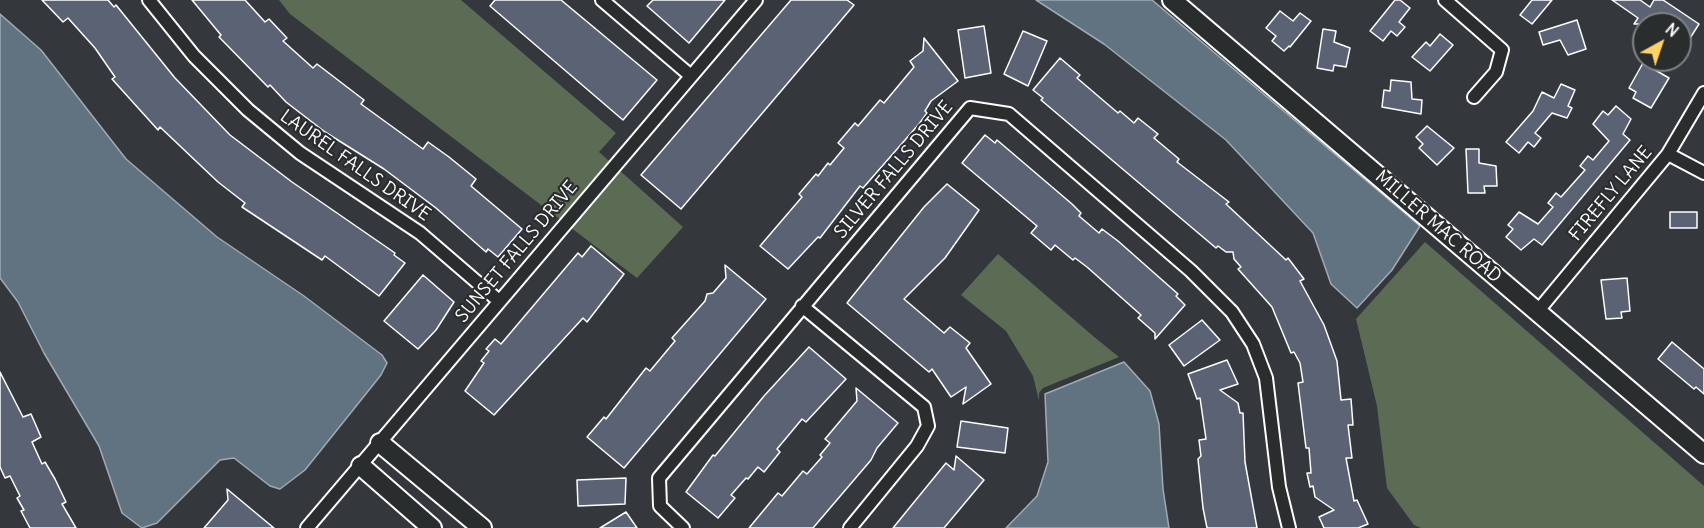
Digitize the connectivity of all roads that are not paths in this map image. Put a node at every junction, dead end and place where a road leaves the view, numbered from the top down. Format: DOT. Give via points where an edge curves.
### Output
graph roads {
  1 [pos="149,0"];
  2 [pos="602,0"];
  3 [pos="756,0"];
  4 [pos="1172,0"];
  5 [pos="1445,0"];
  6 [pos="691,76"];
  7 [pos="1704,93"];
  8 [pos="1474,97"];
  9 [pos="1668,154"];
  10 [pos="1704,173"];
  11 [pos="499,301"];
  12 [pos="802,306"];
  13 [pos="1537,312"];
  14 [pos="380,443"];
  15 [pos="1704,453"];
  16 [pos="361,466"];
  17 [pos="307,528"];
  18 [pos="432,528"];
  19 [pos="482,528"];
  20 [pos="683,528"];
  21 [pos="850,528"];
  22 [pos="1289,528"];
  1 -- 11 [label="street, LAUREL FALLS DRIVE" via="194,56 248,110 300,153 420,233"];
  2 -- 6 [label="street"];
  3 -- 6 [label="street, SUNSET FALLS DRIVE"];
  4 -- 13 [label="street, MILLER MAC ROAD"];
  5 -- 8 [label="street" via="1502,50 1496,72"];
  6 -- 11 [label="street, SUNSET FALLS DRIVE"];
  7 -- 9 [label="street, FIREFLY LANE"];
  9 -- 10 [label="street"];
  9 -- 13 [label="street, FIREFLY LANE"];
  11 -- 14 [label="street, SUNSET FALLS DRIVE"];
  12 -- 20 [label="street, SILVER FALLS DRIVE" via="659,478 660,506"];
  12 -- 21 [label="street" via="924,407 928,426 917,446"];
  12 -- 22 [label="street, SILVER FALLS DRIVE" via="970,108 1009,114 1191,271 1232,312 1253,344 1266,378 1279,487"];
  13 -- 15 [label="street, MILLER MAC ROAD"];
  14 -- 16 [label="street, SUNSET FALLS DRIVE"];
  14 -- 19 [label="street"];
  16 -- 17 [label="street, SUNSET FALLS DRIVE"];
  16 -- 18 [label="street"];
}
